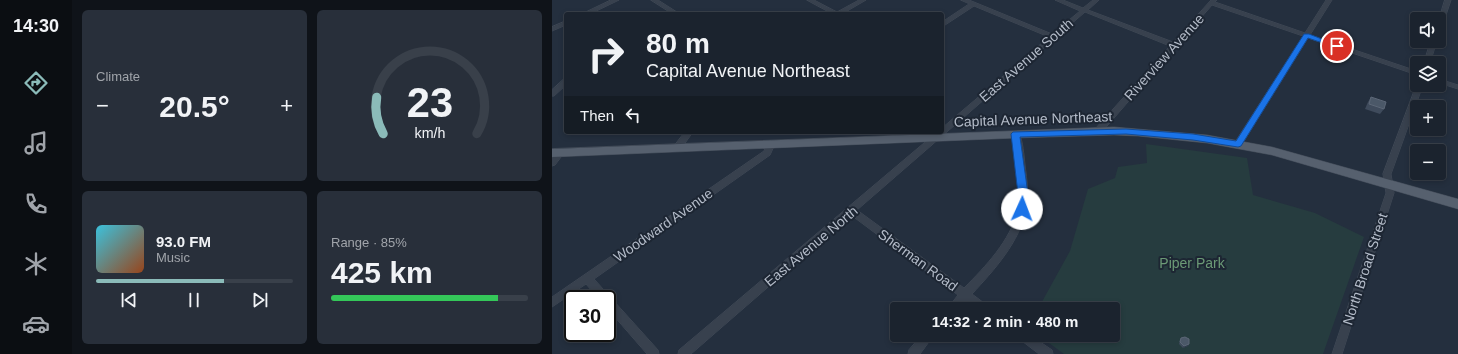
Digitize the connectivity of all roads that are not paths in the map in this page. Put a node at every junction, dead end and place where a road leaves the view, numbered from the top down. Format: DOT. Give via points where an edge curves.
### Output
graph roads {
  1 [pos="616,0"];
  2 [pos="654,0"];
  3 [pos="810,0"];
  4 [pos="863,0"];
  5 [pos="964,0"];
  6 [pos="1058,0"];
  7 [pos="1096,0"];
  8 [pos="1328,0"];
  9 [pos="1448,0"];
  10 [pos="1213,1"];
  11 [pos="973,4"];
  12 [pos="1084,10"];
  13 [pos="589,12"];
  14 [pos="674,12"];
  15 [pos="833,12"];
  16 [pos="841,12"];
  17 [pos="1444,12"];
  18 [pos="564,24"];
  19 [pos="944,24"];
  20 [pos="552,29"];
  21 [pos="1307,36"];
  22 [pos="1052,37"];
  23 [pos="1174,45"];
  24 [pos="1410,71"];
  25 [pos="564,83"];
  26 [pos="1446,83"];
  27 [pos="1458,87"];
  28 [pos="1417,92"];
  29 [pos="552,94"];
  30 [pos="944,131"];
  31 [pos="1098,131"];
  32 [pos="688,134"];
  33 [pos="940,134"];
  34 [pos="1016,134"];
  35 [pos="937,137"];
  36 [pos="771,144"];
  37 [pos="1238,144"];
  38 [pos="677,148"];
  39 [pos="556,153"];
  40 [pos="552,163"];
  41 [pos="1389,184"];
  42 [pos="1458,204"];
  43 [pos="851,211"];
  44 [pos="587,278"];
  45 [pos="597,290"];
  46 [pos="965,294"];
  47 [pos="958,302"];
  48 [pos="976,302"];
  49 [pos="552,303"];
  50 [pos="616,311"];
  51 [pos="923,342"];
  52 [pos="1032,342"];
  53 [pos="654,354"];
  54 [pos="683,354"];
  55 [pos="913,354"];
  56 [pos="1048,354"];
  57 [pos="1337,354"];
  1 -- 13 [label="street"];
  2 -- 14 [label="street"];
  3 -- 15 [label="street"];
  4 -- 16 [label="street"];
  5 -- 11 [label="street"];
  6 -- 12 [label="street"];
  7 -- 12 [label="street, East Avenue South"];
  8 -- 21 [label="street"];
  9 -- 17 [label="street"];
  10 -- 21 [label="street"];
  10 -- 23 [label="street, Riverview Avenue"];
  11 -- 19 [label="street"];
  11 -- 22 [label="street"];
  12 -- 22 [label="street, East Avenue South"];
  12 -- 23 [label="street"];
  18 -- 20 [label="street"];
  21 -- 24 [label="street"];
  21 -- 37 [label="street"];
  22 -- 30 [label="street, East Avenue South"];
  23 -- 31 [label="street, Riverview Avenue"];
  25 -- 29 [label="street"];
  26 -- 27 [label="street"];
  28 -- 41 [label="street, North Broad Street" via="1388,174"];
  31 -- 34 [label="main road, Capital Avenue Northeast"];
  31 -- 37 [label="main road, Capital Avenue Northeast" via="1167,134"];
  32 -- 38 [label="street"];
  33 -- 35 [label="street, East Avenue South"];
  34 -- 35 [label="main road, Capital Avenue Northeast"];
  34 -- 46 [label="street" via="1023,194 1022,209 1005,248"];
  35 -- 36 [label="main road, Capital Avenue Northeast"];
  35 -- 43 [label="street, East Avenue North"];
  36 -- 38 [label="main road, Capital Avenue Northeast"];
  36 -- 44 [label="street, Woodward Avenue" via="767,152"];
  37 -- 41 [label="main road, Capital Avenue Northeast"];
  38 -- 39 [label="main road, Capital Avenue Northeast"];
  39 -- 40 [label="street"];
  41 -- 42 [label="main road, Capital Avenue Northeast"];
  41 -- 57 [label="street, North Broad Street" via="1390,193"];
  43 -- 46 [label="street, Sherman Road"];
  43 -- 54 [label="street, East Avenue North"];
  44 -- 45 [label="street"];
  44 -- 49 [label="street, Woodward Avenue"];
  46 -- 47 [label="street"];
  46 -- 48 [label="street, Sherman Road"];
  50 -- 53 [label="street"];
  51 -- 55 [label="street"];
  52 -- 56 [label="street"];
}
